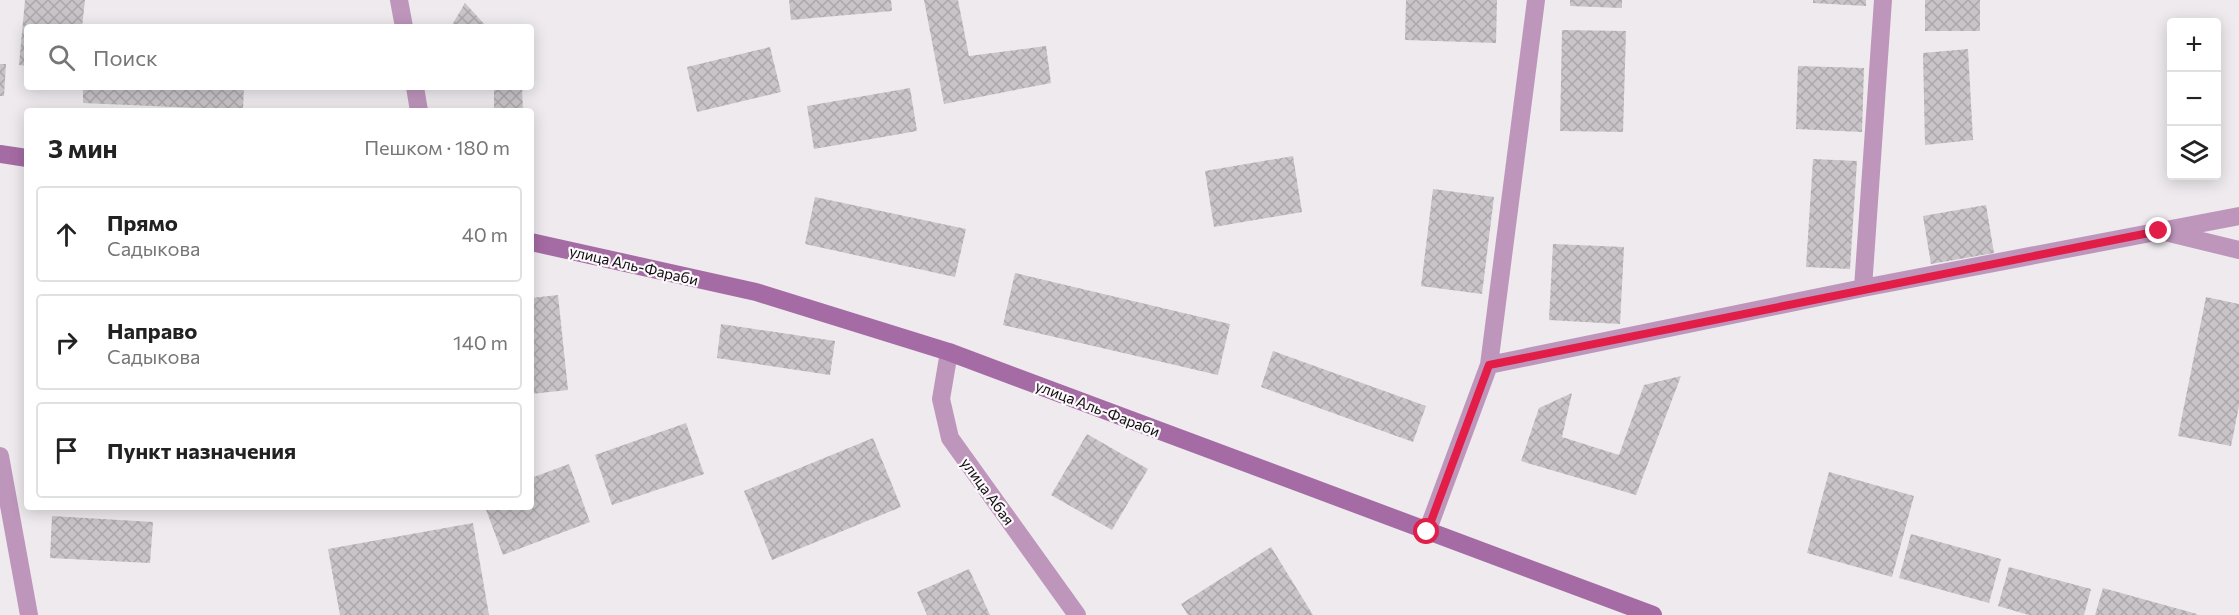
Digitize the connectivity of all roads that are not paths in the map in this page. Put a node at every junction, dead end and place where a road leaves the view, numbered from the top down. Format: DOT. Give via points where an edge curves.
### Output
graph roads {
  1 [pos="399,0"];
  2 [pos="1536,0"];
  3 [pos="1883,0"];
  4 [pos="403,24"];
  5 [pos="416,90"];
  6 [pos="418,108"];
  7 [pos="0,154"];
  8 [pos="24,158"];
  9 [pos="2239,216"];
  10 [pos="2159,231"];
  11 [pos="534,243"];
  12 [pos="2239,250"];
  13 [pos="1863,288"];
  14 [pos="949,352"];
  15 [pos="1489,365"];
  16 [pos="0,456"];
  17 [pos="1427,532"];
  18 [pos="29,615"];
  19 [pos="1077,615"];
  20 [pos="1653,615"];
  1 -- 4 [label="street"];
  2 -- 15 [label="street"];
  3 -- 13 [label="street"];
  5 -- 6 [label="street"];
  7 -- 8 [label="main road"];
  9 -- 10 [label="street"];
  10 -- 12 [label="street"];
  10 -- 13 [label="street"];
  11 -- 14 [label="main road, улица Аль-Фараби" via="756,292"];
  13 -- 15 [label="street"];
  14 -- 17 [label="main road, улица Аль-Фараби"];
  14 -- 19 [label="street, улица Абая" via="941,399 950,438"];
  15 -- 17 [label="street"];
  16 -- 18 [label="street"];
  17 -- 20 [label="main road, улица Аль-Фараби"];
}
